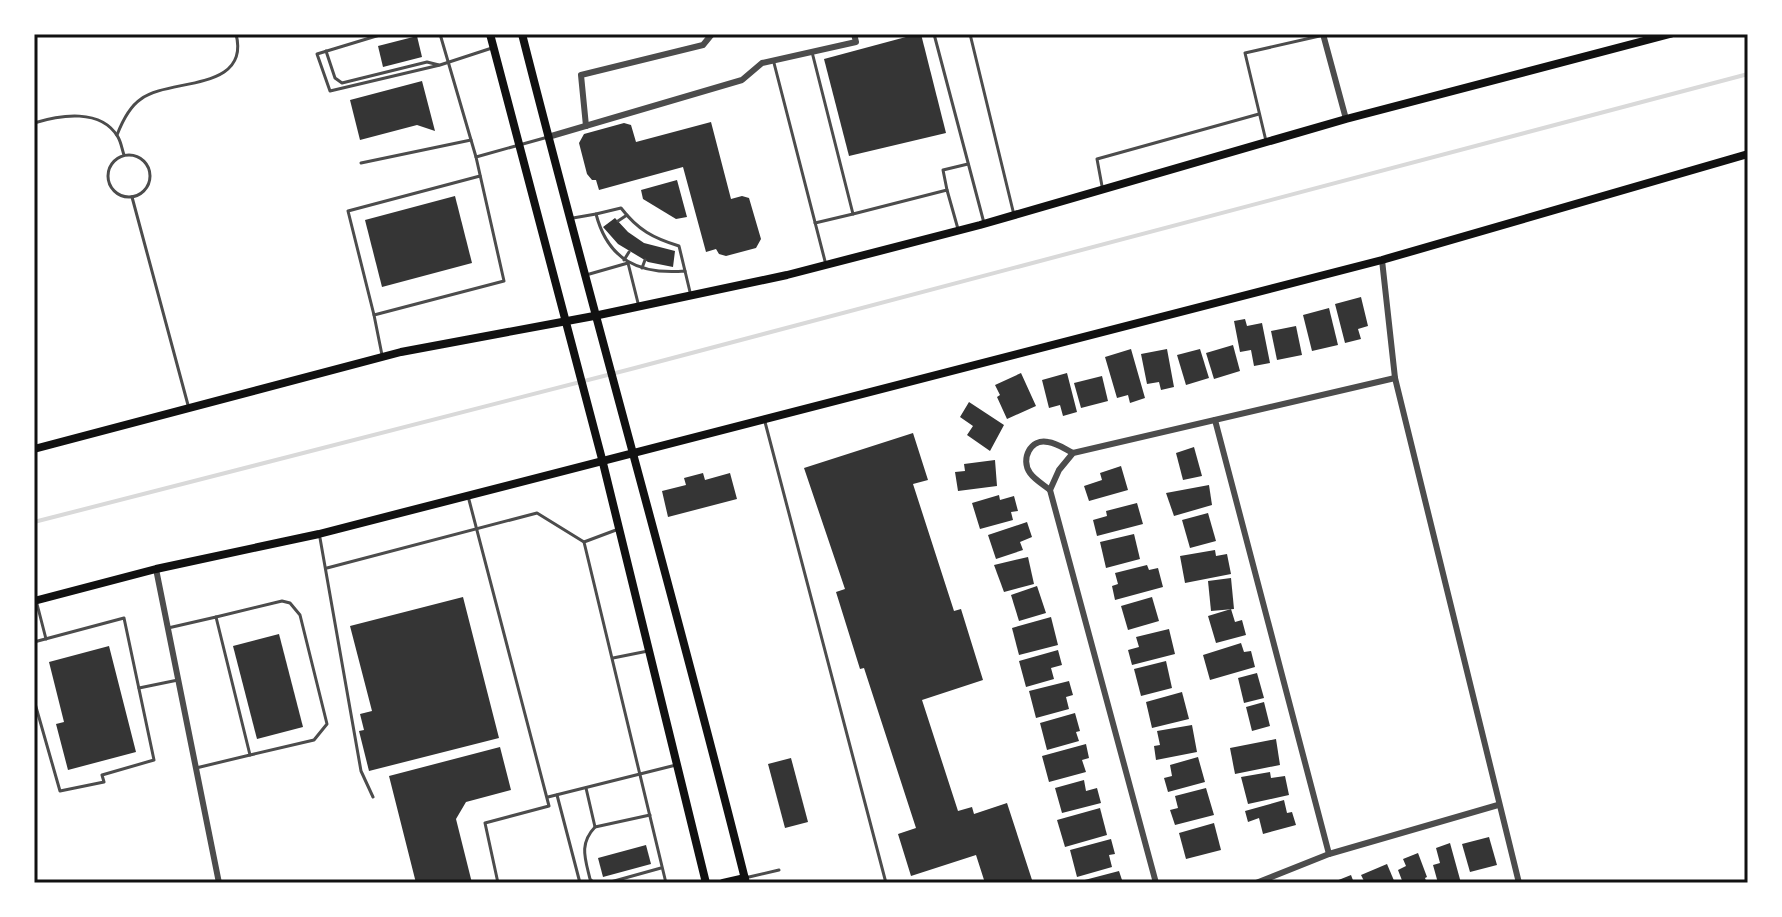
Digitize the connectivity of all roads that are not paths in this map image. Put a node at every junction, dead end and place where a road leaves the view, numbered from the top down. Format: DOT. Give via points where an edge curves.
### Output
graph roads {
  1 [pos="236,34"];
  2 [pos="383,34"];
  3 [pos="440,34"];
  4 [pos="490,34"];
  5 [pos="522,34"];
  6 [pos="712,34"];
  7 [pos="854,34"];
  8 [pos="934,34"];
  9 [pos="970,34"];
  10 [pos="1670,34"];
  11 [pos="1324,35"];
  12 [pos="494,47"];
  13 [pos="326,51"];
  14 [pos="812,52"];
  15 [pos="773,61"];
  16 [pos="449,62"];
  17 [pos="440,65"];
  18 [pos="1259,114"];
  19 [pos="1346,119"];
  20 [pos="34,123"];
  21 [pos="586,126"];
  22 [pos="117,135"];
  23 [pos="548,137"];
  24 [pos="471,140"];
  25 [pos="1266,142"];
  26 [pos="519,145"];
  27 [pos="1748,154"];
  28 [pos="124,155"];
  29 [pos="476,157"];
  30 [pos="361,163"];
  31 [pos="968,164"];
  32 [pos="480,176"];
  33 [pos="1103,189"];
  34 [pos="947,190"];
  35 [pos="132,197"];
  36 [pos="596,214"];
  37 [pos="853,214"];
  38 [pos="627,215"];
  39 [pos="1014,215"];
  40 [pos="569,219"];
  41 [pos="618,221"];
  42 [pos="633,223"];
  43 [pos="815,223"];
  44 [pos="984,223"];
  45 [pos="625,229"];
  46 [pos="958,230"];
  47 [pos="643,232"];
  48 [pos="653,238"];
  49 [pos="638,239"];
  50 [pos="614,240"];
  51 [pos="664,242"];
  52 [pos="609,244"];
  53 [pos="673,244"];
  54 [pos="650,246"];
  55 [pos="663,250"];
  56 [pos="672,251"];
  57 [pos="629,252"];
  58 [pos="645,260"];
  59 [pos="1382,260"];
  60 [pos="626,262"];
  61 [pos="826,265"];
  62 [pos="671,267"];
  63 [pos="642,268"];
  64 [pos="685,271"];
  65 [pos="670,273"];
  66 [pos="584,275"];
  67 [pos="691,295"];
  68 [pos="639,307"];
  69 [pos="374,315"];
  70 [pos="594,316"];
  71 [pos="565,321"];
  72 [pos="383,357"];
  73 [pos="1395,378"];
  74 [pos="189,408"];
  75 [pos="764,418"];
  76 [pos="1215,420"];
  77 [pos="34,449"];
  78 [pos="634,452"];
  79 [pos="1073,453"];
  80 [pos="602,459"];
  81 [pos="1050,490"];
  82 [pos="467,495"];
  83 [pos="478,529"];
  84 [pos="619,529"];
  85 [pos="319,534"];
  86 [pos="584,542"];
  87 [pos="327,568"];
  88 [pos="156,569"];
  89 [pos="35,601"];
  90 [pos="216,617"];
  91 [pos="168,628"];
  92 [pos="46,639"];
  93 [pos="34,642"];
  94 [pos="648,651"];
  95 [pos="613,658"];
  96 [pos="178,680"];
  97 [pos="139,688"];
  98 [pos="34,700"];
  99 [pos="250,755"];
  100 [pos="676,765"];
  101 [pos="196,768"];
  102 [pos="640,773"];
  103 [pos="586,787"];
  104 [pos="557,795"];
  105 [pos="373,797"];
  106 [pos="547,798"];
  107 [pos="1498,805"];
  108 [pos="650,815"];
  109 [pos="595,827"];
  110 [pos="1329,854"];
  111 [pos="662,868"];
  112 [pos="779,870"];
  113 [pos="746,881"];
  114 [pos="219,883"];
  115 [pos="498,883"];
  116 [pos="580,883"];
  117 [pos="594,883"];
  118 [pos="607,883"];
  119 [pos="666,883"];
  120 [pos="706,883"];
  121 [pos="723,883"];
  122 [pos="886,883"];
  123 [pos="1156,883"];
  124 [pos="1256,883"];
  125 [pos="1519,883"];
  1 -- 22 [label="lane" via="235,59 225,72 143,97"];
  2 -- 13 [label="lane"];
  3 -- 16 [label="lane"];
  4 -- 12 [label="main road"];
  5 -- 23 [label="main road"];
  6 -- 21 [label="street" via="703,45 581,75"];
  7 -- 14 [label="street" via="856,42"];
  8 -- 31 [label="lane"];
  9 -- 39 [label="lane"];
  10 -- 19 [label="main road"];
  11 -- 18 [label="lane" via="1245,53"];
  11 -- 19 [label="street"];
  12 -- 16 [label="lane"];
  12 -- 26 [label="main road"];
  13 -- 17 [label="lane" via="335,78 342,83 427,62"];
  13 -- 17 [label="lane" via="317,54 330,91"];
  14 -- 15 [label="street"];
  14 -- 37 [label="lane"];
  15 -- 21 [label="street" via="762,63 742,80"];
  15 -- 43 [label="lane"];
  16 -- 17 [label="lane"];
  16 -- 24 [label="lane"];
  18 -- 25 [label="lane"];
  18 -- 33 [label="lane" via="1097,159"];
  19 -- 25 [label="main road"];
  20 -- 22 [label="lane" via="81,115"];
  21 -- 23 [label="street"];
  22 -- 28 [label="lane"];
  23 -- 26 [label="lane"];
  23 -- 40 [label="main road"];
  24 -- 29 [label="lane"];
  24 -- 30 [label="lane"];
  25 -- 33 [label="main road"];
  26 -- 29 [label="lane"];
  26 -- 71 [label="main road"];
  27 -- 59 [label="main road"];
  28 -- 35 [label="lane" via="114,160 108,179 119,195"];
  28 -- 35 [label="lane" via="141,158 149,170 148,184"];
  29 -- 32 [label="lane"];
  31 -- 34 [label="lane" via="943,170"];
  31 -- 44 [label="lane"];
  32 -- 69 [label="lane" via="504,281"];
  32 -- 69 [label="lane" via="348,211"];
  33 -- 39 [label="main road"];
  34 -- 37 [label="lane"];
  34 -- 46 [label="lane"];
  35 -- 74 [label="lane"];
  36 -- 38 [label="lane" via="621,208"];
  36 -- 40 [label="lane"];
  36 -- 52 [label="lane"];
  37 -- 43 [label="lane"];
  38 -- 41 [label="lane"];
  38 -- 42 [label="lane"];
  39 -- 44 [label="main road"];
  40 -- 66 [label="main road"];
  42 -- 45 [label="lane"];
  42 -- 47 [label="lane"];
  43 -- 61 [label="lane"];
  44 -- 46 [label="main road"];
  46 -- 61 [label="main road"];
  47 -- 48 [label="lane"];
  47 -- 49 [label="lane"];
  48 -- 51 [label="lane"];
  48 -- 54 [label="lane"];
  50 -- 52 [label="lane"];
  51 -- 53 [label="lane"];
  51 -- 55 [label="lane"];
  52 -- 60 [label="lane"];
  53 -- 56 [label="lane"];
  53 -- 64 [label="lane" via="679,246"];
  57 -- 60 [label="lane"];
  58 -- 63 [label="lane"];
  59 -- 73 [label="street"];
  59 -- 75 [label="main road"];
  60 -- 63 [label="lane"];
  60 -- 66 [label="lane"];
  60 -- 68 [label="lane"];
  61 -- 67 [label="main road"];
  62 -- 65 [label="lane"];
  63 -- 65 [label="lane"];
  64 -- 65 [label="lane"];
  64 -- 67 [label="lane"];
  66 -- 70 [label="main road"];
  67 -- 68 [label="main road"];
  68 -- 70 [label="main road"];
  69 -- 72 [label="lane"];
  70 -- 71 [label="main road"];
  70 -- 78 [label="main road"];
  71 -- 72 [label="main road"];
  71 -- 80 [label="main road"];
  72 -- 74 [label="main road"];
  73 -- 76 [label="street"];
  73 -- 107 [label="street"];
  74 -- 77 [label="main road"];
  75 -- 78 [label="main road"];
  75 -- 122 [label="lane"];
  76 -- 79 [label="street"];
  76 -- 110 [label="street"];
  78 -- 80 [label="main road"];
  78 -- 113 [label="main road"];
  79 -- 81 [label="street"];
  79 -- 81 [label="street" via="1048,442 1028,450 1029,472"];
  80 -- 82 [label="main road"];
  80 -- 84 [label="main road"];
  81 -- 123 [label="street"];
  82 -- 83 [label="lane"];
  82 -- 85 [label="main road"];
  83 -- 86 [label="lane" via="537,513"];
  83 -- 87 [label="lane"];
  83 -- 106 [label="lane"];
  84 -- 86 [label="lane"];
  84 -- 94 [label="main road"];
  85 -- 87 [label="lane"];
  85 -- 88 [label="main road"];
  86 -- 95 [label="lane"];
  87 -- 105 [label="lane" via="361,771"];
  88 -- 89 [label="main road"];
  88 -- 91 [label="street"];
  89 -- 92 [label="lane"];
  90 -- 91 [label="lane"];
  90 -- 99 [label="lane"];
  90 -- 99 [label="lane" via="282,601 296,609 327,724 314,740"];
  91 -- 96 [label="street"];
  92 -- 93 [label="lane"];
  92 -- 97 [label="lane" via="124,618"];
  94 -- 95 [label="lane"];
  94 -- 100 [label="main road"];
  95 -- 102 [label="lane"];
  96 -- 97 [label="lane"];
  96 -- 101 [label="street"];
  97 -- 98 [label="lane" via="154,760 102,775 104,782 60,791"];
  99 -- 101 [label="lane"];
  100 -- 102 [label="lane"];
  100 -- 120 [label="main road"];
  101 -- 114 [label="street"];
  102 -- 103 [label="lane"];
  102 -- 108 [label="lane"];
  103 -- 104 [label="lane"];
  103 -- 109 [label="lane"];
  104 -- 106 [label="lane"];
  104 -- 116 [label="lane"];
  106 -- 115 [label="lane" via="549,806 485,823"];
  107 -- 110 [label="street"];
  107 -- 125 [label="street"];
  108 -- 109 [label="lane"];
  108 -- 111 [label="lane"];
  109 -- 117 [label="lane" via="584,845"];
  110 -- 124 [label="street"];
  111 -- 118 [label="lane"];
  111 -- 119 [label="lane"];
  112 -- 113 [label="lane"];
  113 -- 121 [label="main road"];
}
